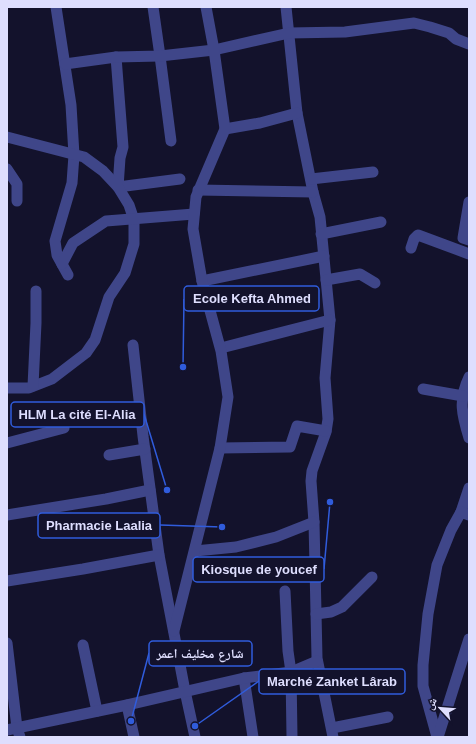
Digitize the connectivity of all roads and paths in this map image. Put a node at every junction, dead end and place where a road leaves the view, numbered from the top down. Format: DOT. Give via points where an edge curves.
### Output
graph roads {
  1 [pos="56,7"];
  2 [pos="153,7"];
  3 [pos="206,7"];
  4 [pos="286,7"];
  5 [pos="289,32"];
  6 [pos="469,44"];
  7 [pos="214,50"];
  8 [pos="116,56"];
  9 [pos="160,56"];
  10 [pos="65,64"];
  11 [pos="297,113"];
  12 [pos="225,129"];
  13 [pos="7,137"];
  14 [pos="171,141"];
  15 [pos="74,155"];
  16 [pos="7,169"];
  17 [pos="373,172"];
  18 [pos="180,179"];
  19 [pos="311,180"];
  20 [pos="118,187"];
  21 [pos="198,190"];
  22 [pos="313,192"];
  23 [pos="17,201"];
  24 [pos="469,202"];
  25 [pos="194,214"];
  26 [pos="134,220"];
  27 [pos="381,222"];
  28 [pos="321,234"];
  29 [pos="469,240"];
  30 [pos="412,248"];
  31 [pos="469,254"];
  32 [pos="324,256"];
  33 [pos="62,264"];
  34 [pos="68,275"];
  35 [pos="326,280"];
  36 [pos="202,281"];
  37 [pos="375,283"];
  38 [pos="36,291"];
  39 [pos="330,320"];
  40 [pos="133,345"];
  41 [pos="221,348"];
  42 [pos="469,377"];
  43 [pos="33,386"];
  44 [pos="7,388"];
  45 [pos="423,389"];
  46 [pos="462,396"];
  47 [pos="64,428"];
  48 [pos="326,431"];
  49 [pos="469,438"];
  50 [pos="7,442"];
  51 [pos="220,448"];
  52 [pos="145,449"];
  53 [pos="109,455"];
  54 [pos="469,488"];
  55 [pos="150,490"];
  56 [pos="465,513"];
  57 [pos="7,516"];
  58 [pos="314,522"];
  59 [pos="195,551"];
  60 [pos="159,555"];
  61 [pos="372,577"];
  62 [pos="7,581"];
  63 [pos="285,591"];
  64 [pos="316,614"];
  65 [pos="174,631"];
  66 [pos="469,639"];
  67 [pos="7,643"];
  68 [pos="83,645"];
  69 [pos="317,661"];
  70 [pos="291,672"];
  71 [pos="244,678"];
  72 [pos="184,691"];
  73 [pos="127,705"];
  74 [pos="96,711"];
  75 [pos="388,717"];
  76 [pos="15,732"];
  77 [pos="332,733"];
  78 [pos="134,737"];
  79 [pos="195,737"];
  80 [pos="253,737"];
  81 [pos="292,737"];
  82 [pos="438,737"];
  1 -- 10 [label="street"];
  2 -- 9 [label="street"];
  3 -- 7 [label="street"];
  4 -- 5 [label="street"];
  5 -- 6 [label="street" via="345,32 414,23 430,26"];
  5 -- 7 [label="street"];
  5 -- 11 [label="street"];
  7 -- 9 [label="street"];
  7 -- 12 [label="street"];
  8 -- 9 [label="street"];
  8 -- 10 [label="street"];
  8 -- 20 [label="street" via="123,147"];
  9 -- 14 [label="street"];
  10 -- 15 [label="street" via="72,105"];
  11 -- 12 [label="street"];
  11 -- 19 [label="street"];
  12 -- 21 [label="street"];
  13 -- 15 [label="street"];
  15 -- 20 [label="street" via="84,157 103,171"];
  15 -- 33 [label="street" via="72,183 55,241 57,255"];
  16 -- 23 [label="street" via="17,184"];
  17 -- 19 [label="street"];
  18 -- 20 [label="street"];
  19 -- 22 [label="street"];
  20 -- 26 [label="street"];
  21 -- 22 [label="street"];
  21 -- 25 [label="street"];
  22 -- 28 [label="street" via="320,217"];
  24 -- 29 [label="street" via="463,238"];
  25 -- 26 [label="street"];
  25 -- 36 [label="street" via="193,229"];
  26 -- 33 [label="street" via="106,221 73,243"];
  26 -- 43 [label="street" via="134,244 125,273 109,297 95,340 86,353 69,367 52,379"];
  27 -- 28 [label="street"];
  28 -- 32 [label="street"];
  30 -- 31 [label="street" via="418,235"];
  32 -- 35 [label="street"];
  32 -- 36 [label="street"];
  33 -- 34 [label="street"];
  35 -- 37 [label="street" via="360,274"];
  35 -- 39 [label="street"];
  36 -- 41 [label="street"];
  38 -- 43 [label="street"];
  39 -- 41 [label="street"];
  39 -- 48 [label="street" via="325,378 328,419"];
  40 -- 52 [label="street"];
  41 -- 51 [label="street" via="228,397"];
  42 -- 46 [label="street"];
  43 -- 44 [label="street"];
  45 -- 46 [label="street"];
  46 -- 49 [label="street" via="461,411"];
  47 -- 50 [label="street"];
  48 -- 51 [label="street" via="297,426 290,447"];
  48 -- 58 [label="street" via="312,472"];
  51 -- 59 [label="street"];
  52 -- 53 [label="street"];
  52 -- 55 [label="street"];
  54 -- 56 [label="street"];
  55 -- 57 [label="street"];
  55 -- 60 [label="street"];
  56 -- 82 [label="street" via="452,530 437,564 428,614 423,686"];
  58 -- 59 [label="street" via="276,537 236,547"];
  58 -- 64 [label="street"];
  59 -- 65 [label="street"];
  60 -- 62 [label="street"];
  60 -- 65 [label="street"];
  61 -- 64 [label="street" via="342,606 331,612"];
  63 -- 70 [label="street"];
  64 -- 69 [label="street"];
  65 -- 72 [label="street"];
  66 -- 82 [label="street"];
  67 -- 76 [label="street"];
  68 -- 74 [label="street"];
  69 -- 70 [label="street"];
  69 -- 77 [label="street"];
  70 -- 71 [label="street"];
  70 -- 81 [label="street"];
  71 -- 72 [label="street"];
  71 -- 80 [label="street"];
  72 -- 73 [label="street"];
  72 -- 79 [label="street"];
  73 -- 74 [label="street"];
  73 -- 78 [label="street"];
  74 -- 76 [label="street"];
  75 -- 77 [label="street"];
}
